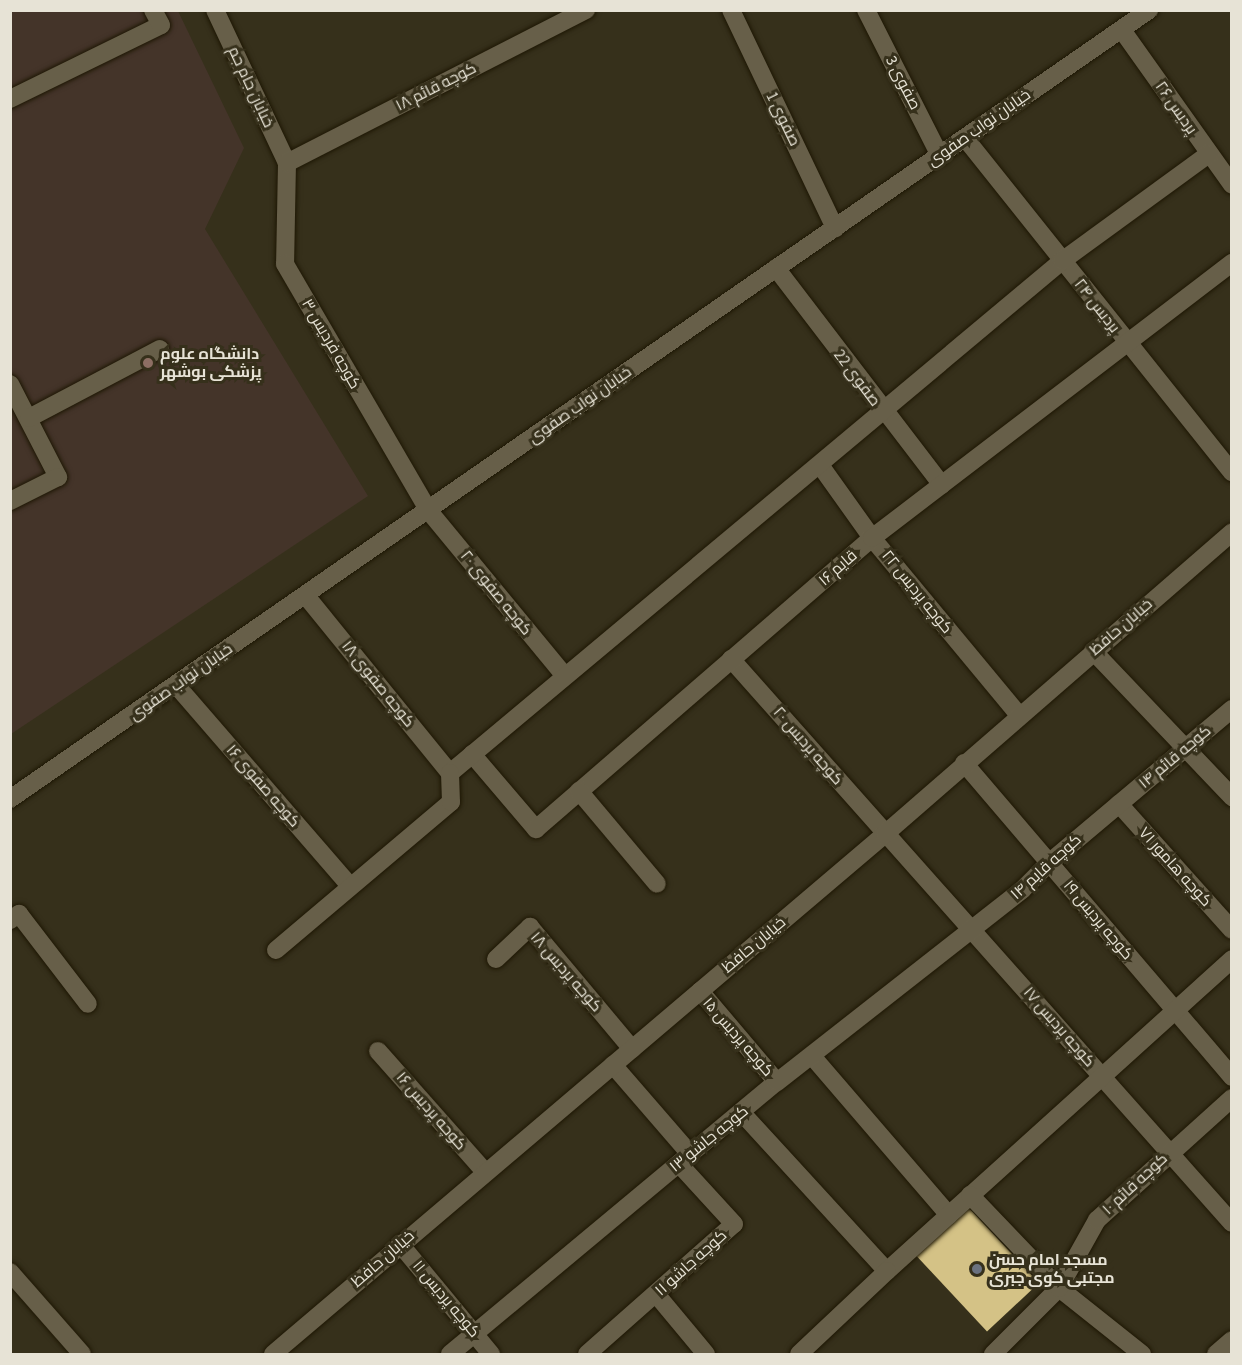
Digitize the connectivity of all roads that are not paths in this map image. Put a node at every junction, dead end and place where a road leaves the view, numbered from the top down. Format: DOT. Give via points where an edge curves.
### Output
graph roads {
  1 [pos="153,10"];
  2 [pos="215,10"];
  3 [pos="586,10"];
  4 [pos="731,10"];
  5 [pos="866,10"];
  6 [pos="1149,10"];
  7 [pos="1122,30"];
  8 [pos="10,99"];
  9 [pos="965,138"];
  10 [pos="1209,154"];
  11 [pos="940,156"];
  12 [pos="287,164"];
  13 [pos="1232,185"];
  14 [pos="836,228"];
  15 [pos="1062,261"];
  16 [pos="1232,263"];
  17 [pos="776,268"];
  18 [pos="1127,343"];
  19 [pos="160,349"];
  20 [pos="10,384"];
  21 [pos="883,412"];
  22 [pos="29,418"];
  23 [pos="820,465"];
  24 [pos="1232,472"];
  25 [pos="942,485"];
  26 [pos="10,501"];
  27 [pos="428,510"];
  28 [pos="1232,532"];
  29 [pos="872,538"];
  30 [pos="306,596"];
  31 [pos="1093,651"];
  32 [pos="731,659"];
  33 [pos="564,675"];
  34 [pos="176,685"];
  35 [pos="1232,709"];
  36 [pos="1019,716"];
  37 [pos="1185,748"];
  38 [pos="472,754"];
  39 [pos="964,763"];
  40 [pos="450,773"];
  41 [pos="579,791"];
  42 [pos="1232,797"];
  43 [pos="10,800"];
  44 [pos="1119,804"];
  45 [pos="885,834"];
  46 [pos="1049,863"];
  47 [pos="657,884"];
  48 [pos="350,886"];
  49 [pos="10,920"];
  50 [pos="972,927"];
  51 [pos="1232,930"];
  52 [pos="276,950"];
  53 [pos="496,959"];
  54 [pos="1232,959"];
  55 [pos="700,992"];
  56 [pos="88,1004"];
  57 [pos="1175,1011"];
  58 [pos="632,1049"];
  59 [pos="378,1051"];
  60 [pos="812,1056"];
  61 [pos="613,1065"];
  62 [pos="1101,1076"];
  63 [pos="1232,1077"];
  64 [pos="777,1082"];
  65 [pos="1232,1098"];
  66 [pos="742,1113"];
  67 [pos="1169,1154"];
  68 [pos="684,1159"];
  69 [pos="484,1171"];
  70 [pos="970,1195"];
  71 [pos="948,1215"];
  72 [pos="1232,1223"];
  73 [pos="400,1244"];
  74 [pos="887,1271"];
  75 [pos="10,1272"];
  76 [pos="1059,1288"];
  77 [pos="656,1294"];
  78 [pos="473,1331"];
  79 [pos="1232,1340"];
  80 [pos="82,1354"];
  81 [pos="273,1354"];
  82 [pos="450,1354"];
  83 [pos="491,1354"];
  84 [pos="587,1354"];
  85 [pos="706,1354"];
  86 [pos="799,1354"];
  87 [pos="993,1354"];
  88 [pos="1142,1354"];
  89 [pos="1216,1354"];
  1 -- 8 [label="street" via="160,25"];
  2 -- 12 [label="street, خیابان جام جم"];
  3 -- 12 [label="street, کوچه قائم ۱۸"];
  4 -- 14 [label="street, صفوی 1"];
  5 -- 11 [label="street, صفوی 3"];
  6 -- 7 [label="street, خیابان نواب صفوی"];
  7 -- 9 [label="street, خیابان نواب صفوی"];
  7 -- 10 [label="street, پردیس ۲۶"];
  9 -- 11 [label="street, خیابان نواب صفوی"];
  9 -- 15 [label="street, پردیس ۲۴"];
  10 -- 13 [label="street, پردیس ۲۶"];
  10 -- 15 [label="street"];
  11 -- 14 [label="street, خیابان نواب صفوی"];
  12 -- 27 [label="street, کوچه فردیس ۳" via="285,264"];
  14 -- 17 [label="street, خیابان نواب صفوی"];
  15 -- 18 [label="street, پردیس ۲۴"];
  15 -- 21 [label="street"];
  16 -- 18 [label="street, قایم ۱۶"];
  17 -- 21 [label="street, صفوی 22"];
  17 -- 27 [label="street, خیابان نواب صفوی"];
  18 -- 24 [label="street, پردیس ۲۴"];
  18 -- 25 [label="street, قایم ۱۶"];
  19 -- 22 [label="street"];
  20 -- 22 [label="street"];
  21 -- 23 [label="street"];
  21 -- 25 [label="street, صفوی 22"];
  22 -- 26 [label="street" via="58,477"];
  23 -- 29 [label="street, کوچه پردیس ۲۲"];
  23 -- 33 [label="street"];
  25 -- 29 [label="street, قایم ۱۶"];
  27 -- 30 [label="street, خیابان نواب صفوی"];
  27 -- 33 [label="street, کوچه صفوی ۲۰"];
  28 -- 31 [label="street, خیابان حافظ"];
  29 -- 32 [label="street, قایم ۱۶"];
  29 -- 36 [label="street, کوچه پردیس ۲۲"];
  30 -- 34 [label="street, خیابان نواب صفوی"];
  30 -- 40 [label="street, کوچه صفوی ۱۸"];
  31 -- 36 [label="street, خیابان حافظ"];
  31 -- 37 [label="street"];
  32 -- 41 [label="street, قایم ۱۶"];
  32 -- 45 [label="street, کوچه پردیس ۲۰"];
  33 -- 38 [label="street"];
  34 -- 43 [label="street, خیابان نواب صفوی"];
  34 -- 48 [label="street, کوچه صفوی ۱۶"];
  35 -- 37 [label="street, کوچه قائم ۱۴"];
  36 -- 39 [label="street, خیابان حافظ"];
  37 -- 42 [label="street"];
  37 -- 44 [label="street, کوچه قائم ۱۴"];
  38 -- 40 [label="street"];
  38 -- 41 [label="street, قایم ۱۶" via="536,829"];
  39 -- 45 [label="street, خیابان حافظ"];
  39 -- 46 [label="street, کوچه پردیس ۱۹"];
  40 -- 48 [label="street" via="451,802"];
  41 -- 47 [label="street"];
  44 -- 46 [label="street, کوچه قایم ۱۴"];
  44 -- 51 [label="street, کوچه هامور ۷۱"];
  45 -- 50 [label="street, کوچه پردیس ۱۷"];
  45 -- 55 [label="street, خیابان حافظ"];
  46 -- 50 [label="street, کوچه قایم ۱۴" via="1022,890"];
  46 -- 57 [label="street, کوچه پردیس ۱۹"];
  48 -- 52 [label="street"];
  49 -- 56 [label="street" via="19,914"];
  50 -- 60 [label="street, کوچه جاشو ۱۳"];
  50 -- 62 [label="street, کوچه پردیس ۱۷"];
  53 -- 58 [label="street, کوچه پردیس ۱۸" via="530,927"];
  54 -- 57 [label="street"];
  55 -- 58 [label="street, خیابان حافظ"];
  55 -- 64 [label="street, کوچه پردیس ۱۵"];
  57 -- 62 [label="street"];
  57 -- 63 [label="street, کوچه پردیس ۱۹"];
  58 -- 61 [label="street, خیابان حافظ"];
  59 -- 69 [label="street, کوچه پردیس ۱۶"];
  60 -- 64 [label="street, کوچه جاشو ۱۳"];
  60 -- 71 [label="street"];
  61 -- 68 [label="street"];
  61 -- 69 [label="street, خیابان حافظ"];
  62 -- 67 [label="street, کوچه پردیس ۱۷"];
  62 -- 70 [label="street"];
  64 -- 66 [label="street, کوچه جاشو ۱۳"];
  65 -- 67 [label="street, کوچه قائم ۱۰"];
  66 -- 68 [label="street, کوچه جاشو ۱۳"];
  66 -- 74 [label="street"];
  67 -- 72 [label="street, کوچه پردیس ۱۷"];
  67 -- 76 [label="street, کوچه قائم ۱۰" via="1097,1220"];
  68 -- 77 [label="street, کوچه جاشو ۱۱" via="734,1224"];
  68 -- 78 [label="street, کوچه جاشو ۱۳"];
  69 -- 73 [label="street, خیابان حافظ"];
  70 -- 71 [label="street"];
  70 -- 76 [label="street"];
  71 -- 74 [label="street"];
  73 -- 78 [label="street, کوچه پردیس ۱۱"];
  73 -- 81 [label="street, خیابان حافظ"];
  74 -- 86 [label="street"];
  75 -- 80 [label="street"];
  76 -- 87 [label="street, کوچه قائم ۱۰"];
  76 -- 88 [label="street"];
  77 -- 84 [label="street, کوچه جاشو ۱۱"];
  77 -- 85 [label="street"];
  78 -- 82 [label="street, کوچه جاشو ۱۳"];
  78 -- 83 [label="street, کوچه پردیس ۱۱"];
  79 -- 89 [label="street"];
}
